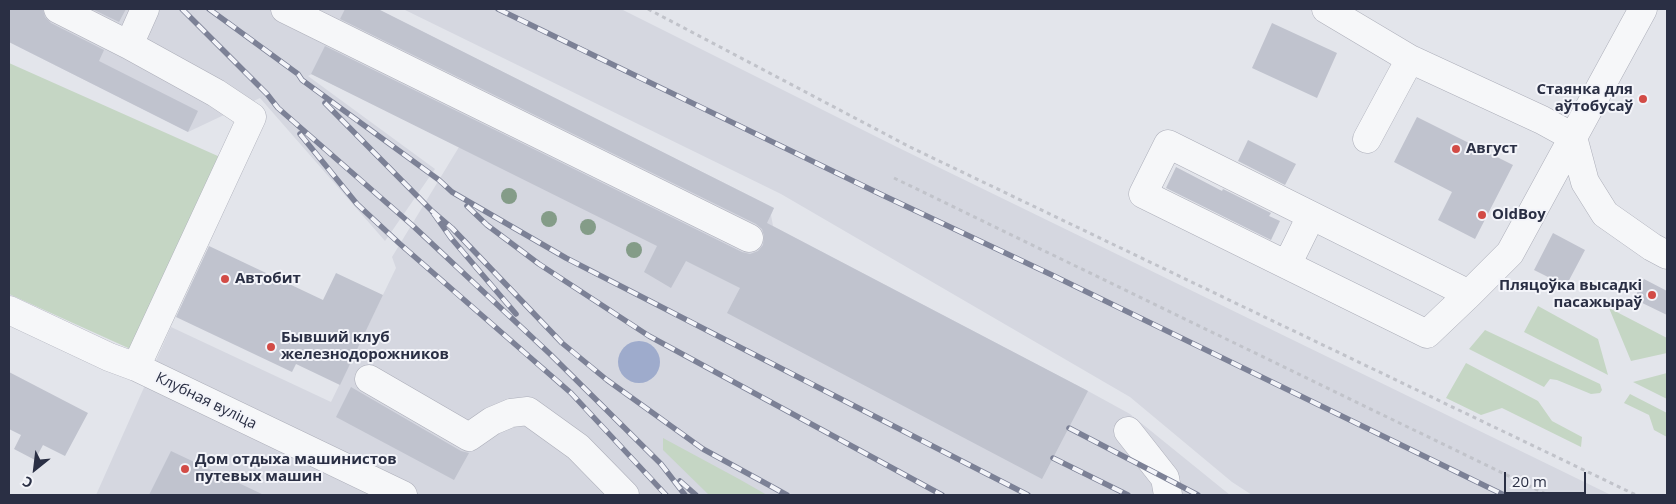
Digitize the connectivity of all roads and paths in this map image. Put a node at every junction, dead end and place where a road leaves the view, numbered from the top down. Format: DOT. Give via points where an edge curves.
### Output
graph roads {
  1 [pos="58,9"];
  2 [pos="145,9"];
  3 [pos="285,9"];
  4 [pos="648,9"];
  5 [pos="1326,9"];
  6 [pos="1643,9"];
  7 [pos="129,45"];
  8 [pos="1410,59"];
  9 [pos="1573,137"];
  10 [pos="1366,139"];
  11 [pos="894,178"];
  12 [pos="1311,216"];
  13 [pos="749,238"];
  14 [pos="1667,255"];
  15 [pos="1287,265"];
  16 [pos="1469,294"];
  17 [pos="9,310"];
  18 [pos="136,367"];
  19 [pos="369,379"];
  20 [pos="1128,431"];
  21 [pos="398,494"];
  22 [pos="626,495"];
  23 [pos="1168,495"];
  24 [pos="1548,495"];
  25 [pos="1636,495"];
  1 -- 7 [label="street"];
  2 -- 7 [label="street"];
  3 -- 13 [label="street"];
  4 -- 25 [label="path" via="910,147"];
  5 -- 8 [label="street"];
  6 -- 9 [label="street"];
  7 -- 18 [label="street" via="216,93 252,117"];
  8 -- 9 [label="street"];
  8 -- 10 [label="street"];
  9 -- 14 [label="street" via="1585,182 1605,214"];
  9 -- 16 [label="street" via="1510,253"];
  11 -- 24 [label="path"];
  12 -- 15 [label="street"];
  12 -- 15 [label="street" via="1168,144 1143,194"];
  12 -- 16 [label="street"];
  15 -- 16 [label="street" via="1427,334"];
  17 -- 18 [label="street, Клубная вуліца"];
  18 -- 21 [label="street, Клубная вуліца"];
  19 -- 22 [label="street" via="470,437 492,420 528,411 578,447"];
  20 -- 23 [label="street" via="1165,478"];
}
